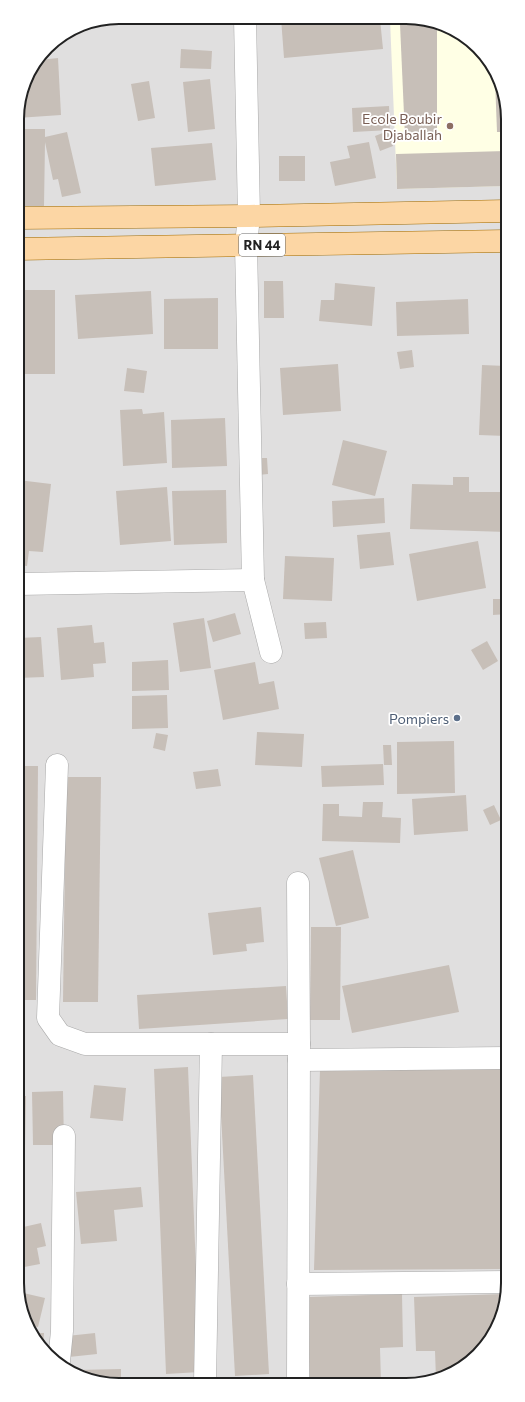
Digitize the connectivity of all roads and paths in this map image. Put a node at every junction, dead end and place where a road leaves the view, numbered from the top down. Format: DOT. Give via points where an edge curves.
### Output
graph roads {
  1 [pos="245,24"];
  2 [pos="501,212"];
  3 [pos="249,216"];
  4 [pos="24,218"];
  5 [pos="501,241"];
  6 [pos="246,245"];
  7 [pos="24,249"];
  8 [pos="253,580"];
  9 [pos="24,584"];
  10 [pos="271,652"];
  11 [pos="57,765"];
  12 [pos="298,883"];
  13 [pos="211,1044"];
  14 [pos="299,1052"];
  15 [pos="501,1058"];
  16 [pos="64,1136"];
  17 [pos="501,1282"];
  18 [pos="298,1284"];
  19 [pos="59,1357"];
  20 [pos="206,1378"];
  21 [pos="298,1378"];
  1 -- 3 [label="street"];
  2 -- 3 [label="main road, RN 44"];
  3 -- 4 [label="main road, RN 44"];
  3 -- 6 [label="street"];
  5 -- 6 [label="main road, RN 44"];
  6 -- 7 [label="main road, RN 44"];
  6 -- 8 [label="street"];
  8 -- 9 [label="street"];
  8 -- 10 [label="street"];
  11 -- 13 [label="street" via="48,1018 60,1035 85,1044"];
  12 -- 14 [label="street"];
  13 -- 14 [label="street"];
  13 -- 20 [label="street"];
  14 -- 15 [label="street"];
  14 -- 18 [label="street"];
  16 -- 19 [label="street" via="62,1331"];
  17 -- 18 [label="street"];
  18 -- 21 [label="street"];
}
